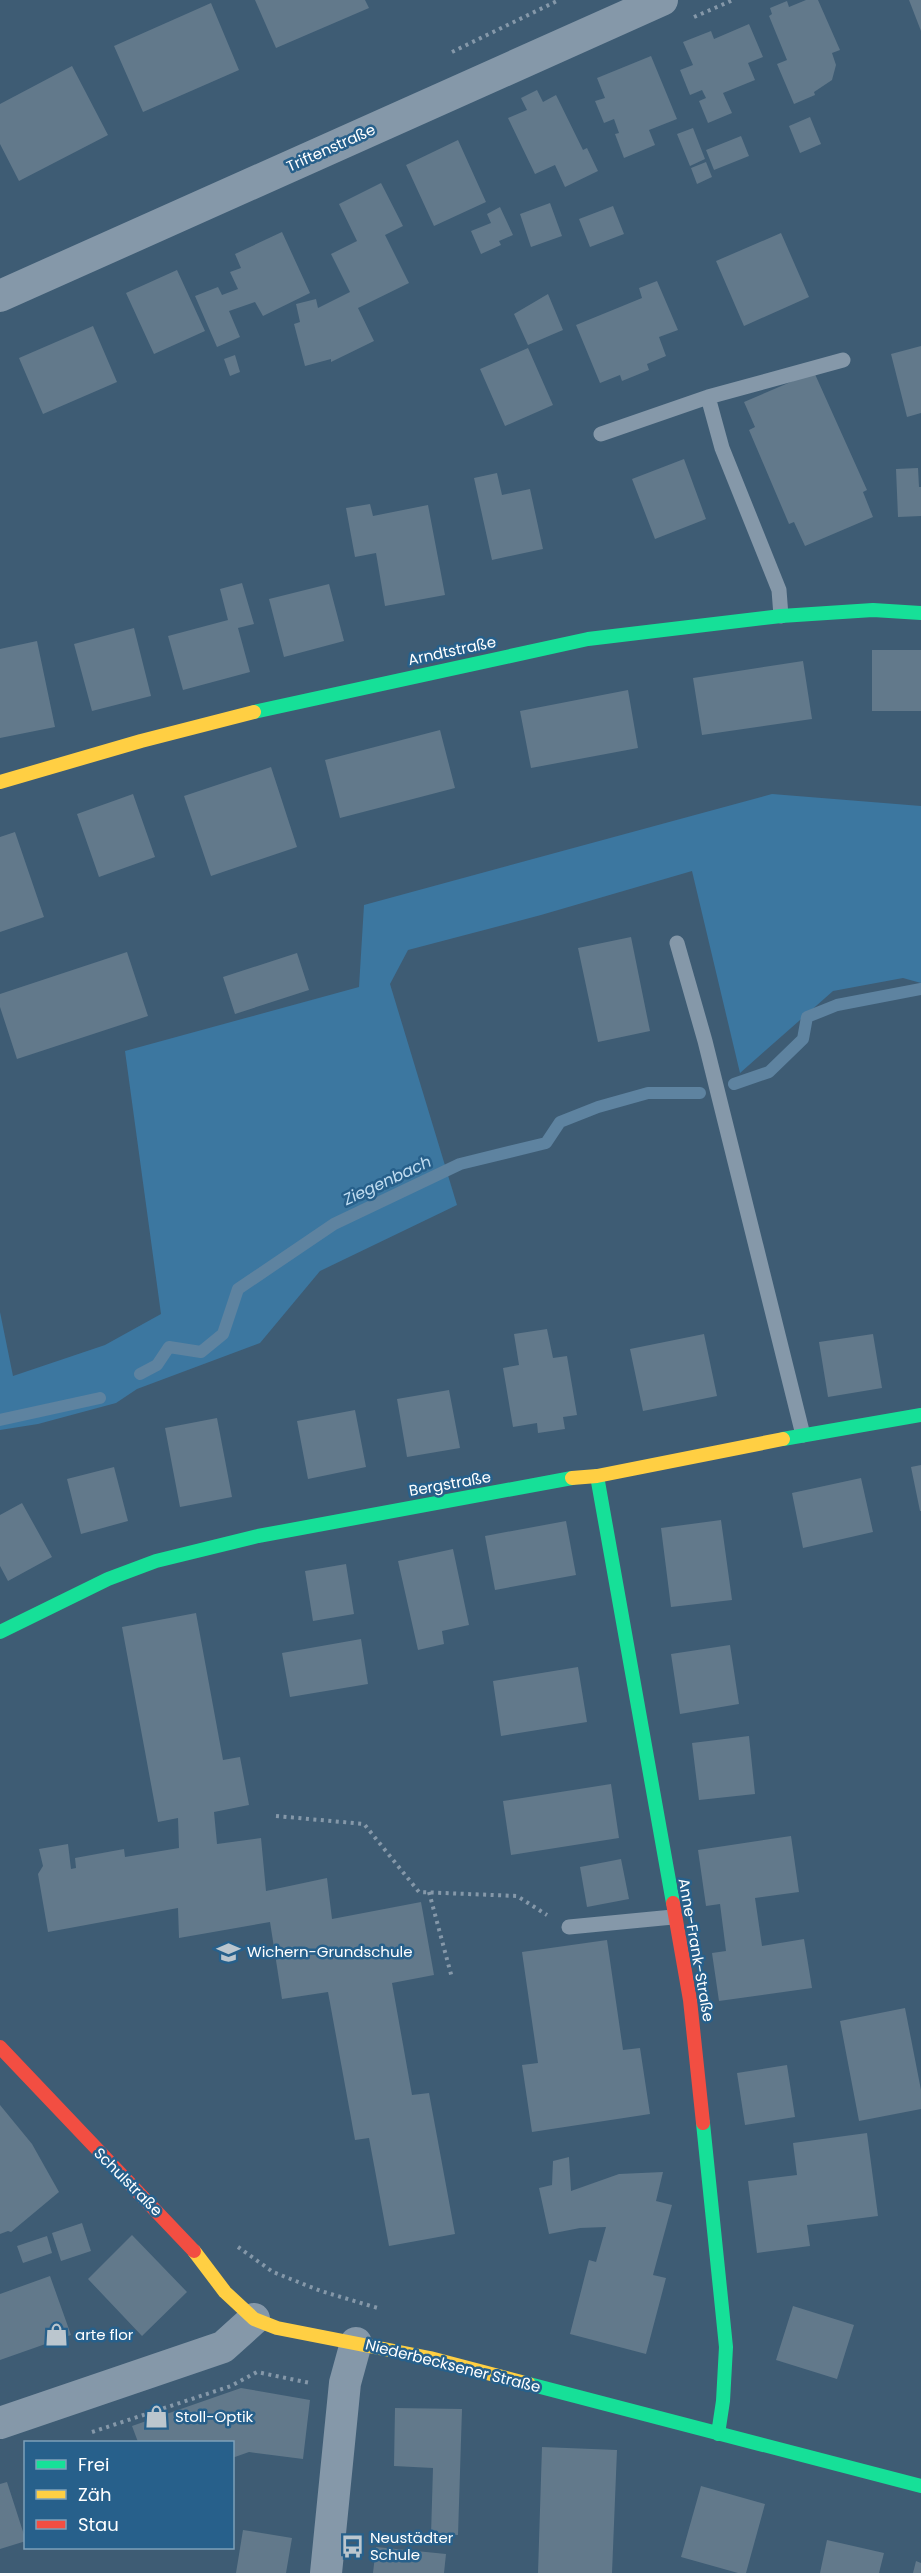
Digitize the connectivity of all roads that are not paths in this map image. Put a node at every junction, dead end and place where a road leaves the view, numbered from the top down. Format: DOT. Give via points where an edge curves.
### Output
graph roads {
  1 [pos="662,0"];
  2 [pos="0,296"];
  3 [pos="843,360"];
  4 [pos="708,397"];
  5 [pos="601,434"];
  6 [pos="921,614"];
  7 [pos="781,616"];
  8 [pos="0,782"];
  9 [pos="676,944"];
  10 [pos="921,1415"];
  11 [pos="803,1435"];
  12 [pos="597,1476"];
  13 [pos="0,1632"];
  14 [pos="673,1917"];
  15 [pos="568,1927"];
  16 [pos="0,2047"];
  17 [pos="254,2319"];
  18 [pos="356,2343"];
  19 [pos="0,2423"];
  20 [pos="718,2434"];
  21 [pos="921,2486"];
  22 [pos="326,2573"];
  1 -- 2 [label="street, Triftenstraße"];
  3 -- 4 [label="lane"];
  4 -- 5 [label="lane"];
  4 -- 7 [label="lane" via="722,448 779,590"];
  6 -- 7 [label="street, Arndtstraße" via="873,610"];
  7 -- 8 [label="street, Arndtstraße" via="588,639 284,704"];
  9 -- 11 [label="lane" via="705,1041"];
  10 -- 11 [label="street, Bergstraße"];
  11 -- 12 [label="street, Bergstraße"];
  12 -- 13 [label="street, Bergstraße" via="258,1536 156,1561 108,1579"];
  12 -- 14 [label="street, Anne-Frank-Straße"];
  14 -- 15 [label="lane"];
  14 -- 20 [label="street, Anne-Frank-Straße" via="690,2000 726,2347"];
  16 -- 17 [label="street, Schulstraße" via="186,2240 225,2292"];
  17 -- 18 [label="street, Niederbecksener Straße" via="278,2328"];
  17 -- 19 [label="street" via="223,2347"];
  18 -- 20 [label="street, Niederbecksener Straße" via="430,2358"];
  18 -- 22 [label="street" via="345,2383"];
  20 -- 21 [label="street, Niederbecksener Straße"];
}
